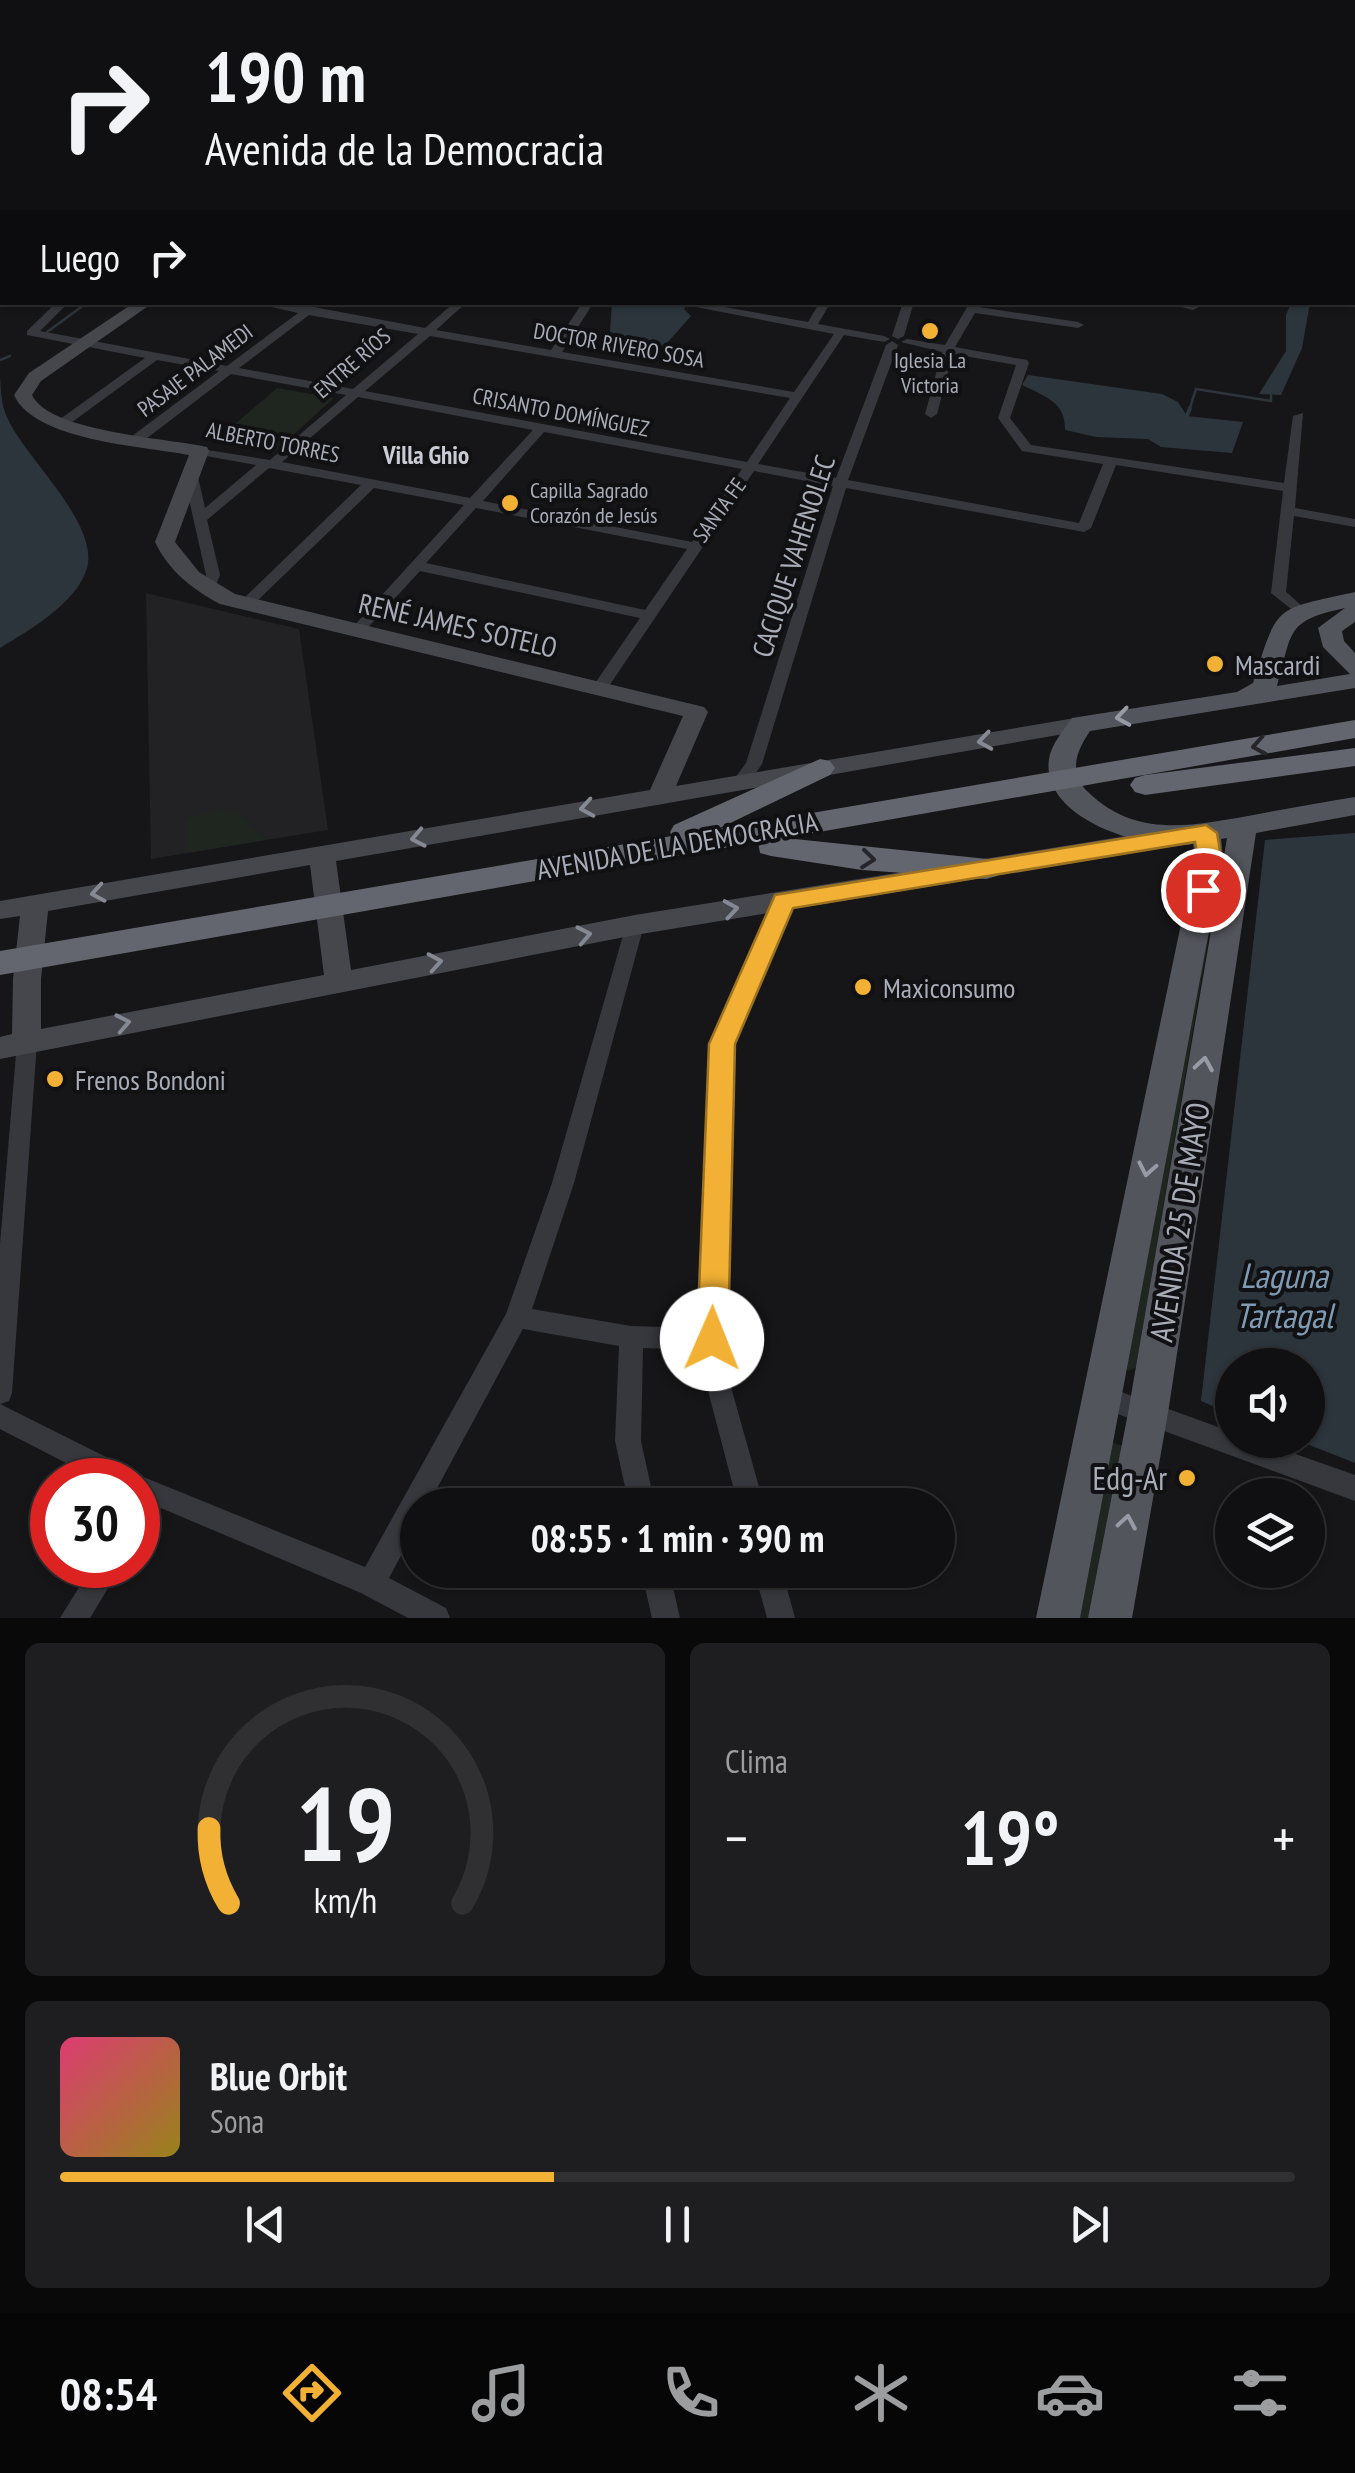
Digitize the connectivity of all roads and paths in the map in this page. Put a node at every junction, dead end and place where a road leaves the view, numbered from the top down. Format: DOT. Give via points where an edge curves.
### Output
graph roads {
  1 [pos="61,305"];
  2 [pos="142,305"];
  3 [pos="272,305"];
  4 [pos="320,305"];
  5 [pos="458,305"];
  6 [pos="587,305"];
  7 [pos="688,305"];
  8 [pos="737,305"];
  9 [pos="824,305"];
  10 [pos="908,305"];
  11 [pos="1186,305"];
  12 [pos="973,306"];
  13 [pos="1192,306"];
  14 [pos="306,311"];
  15 [pos="730,314"];
  16 [pos="1078,325"];
  17 [pos="811,326"];
  18 [pos="841,332"];
  19 [pos="425,333"];
  20 [pos="895,341"];
  21 [pos="84,344"];
  22 [pos="950,348"];
  23 [pos="555,353"];
  24 [pos="155,356"];
  25 [pos="232,370"];
  26 [pos="354,394"];
  27 [pos="798,396"];
  28 [pos="930,414"];
  29 [pos="1299,416"];
  30 [pos="60,424"];
  31 [pos="540,428"];
  32 [pos="137,439"];
  33 [pos="200,451"];
  34 [pos="1110,460"];
  35 [pos="271,463"];
  36 [pos="749,468"];
  37 [pos="190,476"];
  38 [pos="841,482"];
  39 [pos="369,484"];
  40 [pos="1290,488"];
  41 [pos="474,503"];
  42 [pos="1287,511"];
  43 [pos="200,519"];
  44 [pos="1355,523"];
  45 [pos="693,546"];
  46 [pos="418,566"];
  47 [pos="208,590"];
  48 [pos="1355,599"];
  49 [pos="246,604"];
  50 [pos="1300,610"];
  51 [pos="1355,612"];
  52 [pos="649,615"];
  53 [pos="356,632"];
  54 [pos="1355,668"];
  55 [pos="1355,681"];
  56 [pos="599,688"];
  57 [pos="1247,696"];
  58 [pos="1081,724"];
  59 [pos="1355,729"];
  60 [pos="1355,757"];
  61 [pos="820,768"];
  62 [pos="741,782"];
  63 [pos="1069,787"];
  64 [pos="660,795"];
  65 [pos="1355,806"];
  66 [pos="1243,826"];
  67 [pos="1193,835"];
  68 [pos="771,846"];
  69 [pos="322,856"];
  70 [pos="616,856"];
  71 [pos="986,868"];
  72 [pos="784,901"];
  73 [pos="34,904"];
  74 [pos="0,910"];
  75 [pos="332,915"];
  76 [pos="635,925"];
  77 [pos="14,971"];
  78 [pos="339,981"];
  79 [pos="14,1045"];
  80 [pos="517,1317"];
  81 [pos="631,1337"];
  82 [pos="712,1339"];
  83 [pos="0,1393"];
  84 [pos="1102,1397"];
  85 [pos="1148,1413"];
  86 [pos="0,1416"];
  87 [pos="82,1458"];
  88 [pos="638,1488"];
  89 [pos="746,1488"];
  90 [pos="1355,1488"];
  91 [pos="160,1497"];
  92 [pos="372,1583"];
  93 [pos="94,1588"];
  94 [pos="660,1588"];
  95 [pos="773,1588"];
  96 [pos="74,1618"];
  97 [pos="436,1618"];
  98 [pos="666,1618"];
  99 [pos="781,1618"];
  100 [pos="1058,1618"];
  101 [pos="1110,1618"];
  1 -- 21 [label="street, CRISANTO DOMÍNGUEZ" via="31,334"];
  2 -- 21 [label="street"];
  3 -- 14 [label="street, DOCTOR RIVERO SOSA"];
  4 -- 14 [label="street, PASAJE PALAMEDI"];
  5 -- 19 [label="street, ENTRE RÍOS"];
  6 -- 23 [label="street"];
  7 -- 15 [label="street"];
  8 -- 15 [label="street"];
  9 -- 17 [label="street"];
  10 -- 20 [label="street, CACIQUE VAHENOLEC"];
  11 -- 13 [label="street"];
  12 -- 16 [label="street"];
  12 -- 22 [label="street"];
  14 -- 19 [label="street, DOCTOR RIVERO SOSA"];
  14 -- 25 [label="street, PASAJE PALAMEDI"];
  15 -- 17 [label="street"];
  17 -- 18 [label="street"];
  18 -- 20 [label="street"];
  18 -- 27 [label="street, SANTA FE"];
  19 -- 23 [label="street, DOCTOR RIVERO SOSA"];
  19 -- 26 [label="street, ENTRE RÍOS"];
  20 -- 22 [label="street"];
  20 -- 38 [label="street, CACIQUE VAHENOLEC"];
  21 -- 24 [label="street, CRISANTO DOMÍNGUEZ"];
  21 -- 30 [label="street, ALBERTO TORRES" via="35,376 24,396 40,417"];
  22 -- 28 [label="street"];
  22 -- 34 [label="street" via="1023,363 1004,418 1027,448"];
  23 -- 27 [label="street, DOCTOR RIVERO SOSA"];
  24 -- 25 [label="street, CRISANTO DOMÍNGUEZ"];
  24 -- 30 [label="street"];
  25 -- 26 [label="street, CRISANTO DOMÍNGUEZ"];
  25 -- 32 [label="street, PASAJE PALAMEDI"];
  26 -- 31 [label="street, CRISANTO DOMÍNGUEZ"];
  26 -- 35 [label="street, ENTRE RÍOS"];
  27 -- 36 [label="street, SANTA FE"];
  29 -- 40 [label="street"];
  30 -- 32 [label="street, ALBERTO TORRES"];
  31 -- 36 [label="street, CRISANTO DOMÍNGUEZ"];
  31 -- 41 [label="street"];
  32 -- 33 [label="street, ALBERTO TORRES"];
  33 -- 35 [label="street, ALBERTO TORRES"];
  33 -- 37 [label="street"];
  34 -- 38 [label="street, CRISANTO DOMÍNGUEZ" via="1084,528"];
  34 -- 40 [label="street"];
  35 -- 39 [label="street, ALBERTO TORRES"];
  35 -- 43 [label="street, ENTRE RÍOS"];
  36 -- 38 [label="street, CRISANTO DOMÍNGUEZ"];
  36 -- 45 [label="street, SANTA FE"];
  37 -- 43 [label="street"];
  37 -- 47 [label="street" via="165,542"];
  38 -- 62 [label="street, CACIQUE VAHENOLEC" via="754,764"];
  39 -- 41 [label="street, ALBERTO TORRES"];
  39 -- 49 [label="street"];
  40 -- 42 [label="street"];
  41 -- 45 [label="street, ALBERTO TORRES"];
  41 -- 46 [label="street"];
  42 -- 44 [label="street"];
  42 -- 50 [label="street" via="1278,593"];
  43 -- 47 [label="street" via="213,574"];
  45 -- 52 [label="street, SANTA FE"];
  46 -- 52 [label="street"];
  46 -- 53 [label="street"];
  47 -- 49 [label="street, RENÉ JAMES SOTELO"];
  48 -- 50 [label="main road"];
  49 -- 53 [label="street, RENÉ JAMES SOTELO"];
  50 -- 57 [label="main road" via="1283,625 1264,687"];
  51 -- 54 [label="main road" via="1330,628 1332,642"];
  52 -- 56 [label="street, SANTA FE"];
  53 -- 56 [label="street, RENÉ JAMES SOTELO"];
  55 -- 57 [label="main road"];
  56 -- 64 [label="street, RENÉ JAMES SOTELO" via="696,712"];
  57 -- 58 [label="main road, one-way"];
  58 -- 61 [label="street, AVENIDA DE LA DEMOCRACIA, one-way"];
  58 -- 63 [label="main road" via="1062,756"];
  59 -- 63 [label="highway, AVENIDA DE LA DEMOCRACIA, one-way"];
  60 -- 63 [label="highway, AVENIDA DE LA DEMOCRACIA"];
  61 -- 62 [label="street, AVENIDA DE LA DEMOCRACIA"];
  61 -- 70 [label="highway" via="699,826"];
  62 -- 64 [label="street, AVENIDA DE LA DEMOCRACIA"];
  63 -- 67 [label="main road" via="1134,831"];
  63 -- 68 [label="highway, AVENIDA DE LA DEMOCRACIA"];
  63 -- 70 [label="highway, AVENIDA DE LA DEMOCRACIA"];
  64 -- 69 [label="street, AVENIDA DE LA DEMOCRACIA, one-way"];
  65 -- 66 [label="main road"];
  66 -- 67 [label="main road"];
  85 -- 66 [label="main road, AVENIDA 25 DE MAYO, one-way"];
  67 -- 71 [label="street"];
  67 -- 84 [label="main road, AVENIDA 25 DE MAYO, one-way" via="1210,857"];
  68 -- 71 [label="highway, one-way"];
  68 -- 75 [label="highway, AVENIDA DE LA DEMOCRACIA"];
  69 -- 73 [label="street, AVENIDA DE LA DEMOCRACIA, one-way"];
  69 -- 75 [label="street"];
  70 -- 75 [label="highway, AVENIDA DE LA DEMOCRACIA"];
  71 -- 72 [label="street"];
  76 -- 72 [label="street, one-way"];
  72 -- 82 [label="street" via="722,1044"];
  73 -- 74 [label="street, AVENIDA DE LA DEMOCRACIA"];
  73 -- 77 [label="street"];
  75 -- 77 [label="highway, AVENIDA DE LA DEMOCRACIA"];
  75 -- 78 [label="street"];
  78 -- 76 [label="street, one-way"];
  76 -- 80 [label="street" via="563,1183"];
  77 -- 79 [label="street"];
  79 -- 78 [label="street, one-way"];
  79 -- 83 [label="street"];
  80 -- 81 [label="street"];
  80 -- 92 [label="street"];
  81 -- 82 [label="street"];
  81 -- 88 [label="street" via="628,1441"];
  82 -- 89 [label="street"];
  84 -- 85 [label="street"];
  84 -- 100 [label="main road, AVENIDA 25 DE MAYO"];
  85 -- 90 [label="street"];
  101 -- 85 [label="main road, AVENIDA 25 DE MAYO, one-way"];
  86 -- 87 [label="street"];
  91 -- 92 [label="street"];
  92 -- 97 [label="street"];
  93 -- 96 [label="street"];
  94 -- 98 [label="street"];
  95 -- 99 [label="street"];
}
